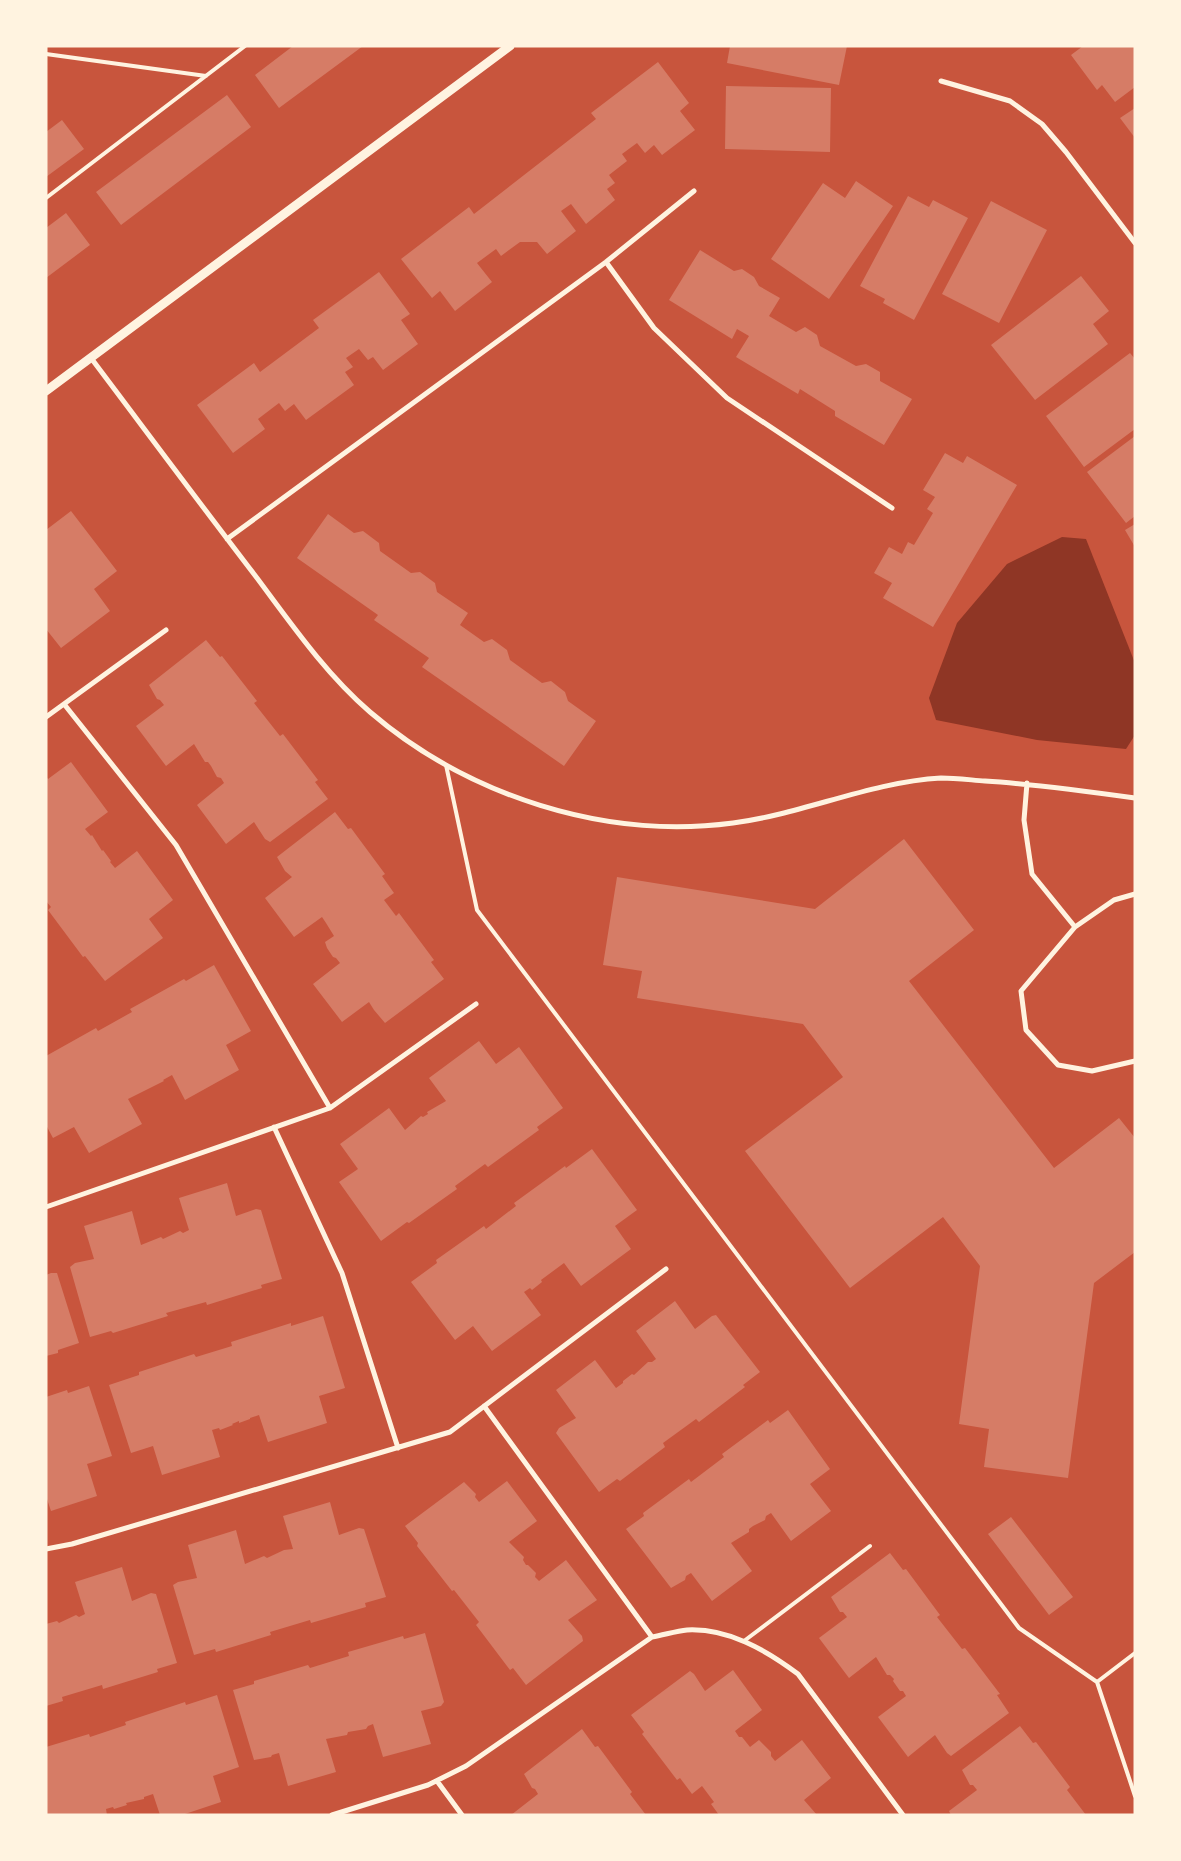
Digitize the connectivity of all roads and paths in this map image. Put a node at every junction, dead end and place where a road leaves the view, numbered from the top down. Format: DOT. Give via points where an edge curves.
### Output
graph roads {
  1 [pos="245,46"];
  2 [pos="510,46"];
  3 [pos="46,54"];
  4 [pos="206,76"];
  5 [pos="941,81"];
  6 [pos="694,191"];
  7 [pos="46,198"];
  8 [pos="1135,243"];
  9 [pos="606,262"];
  10 [pos="91,358"];
  11 [pos="46,390"];
  12 [pos="892,508"];
  13 [pos="227,539"];
  14 [pos="166,630"];
  15 [pos="64,704"];
  16 [pos="46,716"];
  17 [pos="446,765"];
  18 [pos="1027,783"];
  19 [pos="1135,798"];
  20 [pos="1135,894"];
  21 [pos="1075,927"];
  22 [pos="476,1004"];
  23 [pos="1135,1061"];
  24 [pos="330,1108"];
  25 [pos="274,1128"];
  26 [pos="46,1207"];
  27 [pos="666,1269"];
  28 [pos="484,1406"];
  29 [pos="398,1448"];
  30 [pos="870,1546"];
  31 [pos="46,1549"];
  32 [pos="652,1637"];
  33 [pos="744,1642"];
  34 [pos="1135,1653"];
  35 [pos="1096,1682"];
  36 [pos="437,1781"];
  37 [pos="1135,1796"];
  38 [pos="332,1815"];
  39 [pos="462,1815"];
  40 [pos="903,1815"];
  1 -- 4 [label="lane"];
  2 -- 10 [label="street"];
  3 -- 4 [label="lane"];
  4 -- 7 [label="lane"];
  5 -- 8 [label="street" via="1010,101 1042,124"];
  6 -- 9 [label="street"];
  9 -- 12 [label="street" via="654,328 727,398"];
  9 -- 13 [label="street"];
  10 -- 11 [label="street"];
  10 -- 13 [label="street"];
  13 -- 17 [label="street" via="324,666 370,712 418,749"];
  14 -- 15 [label="street"];
  15 -- 16 [label="street"];
  15 -- 24 [label="street" via="176,846"];
  17 -- 18 [label="street" via="475,781 532,804 598,820 668,826 732,823 803,809 880,787 942,778"];
  17 -- 35 [label="lane" via="477,910 1019,1628"];
  18 -- 19 [label="street"];
  18 -- 21 [label="street" via="1024,820 1032,874"];
  20 -- 21 [label="street" via="1114,900"];
  21 -- 23 [label="street" via="1021,991 1026,1030 1058,1065 1092,1072"];
  22 -- 24 [label="street"];
  24 -- 25 [label="street"];
  25 -- 26 [label="street"];
  25 -- 29 [label="street" via="342,1272"];
  27 -- 28 [label="street"];
  28 -- 29 [label="street" via="450,1432"];
  28 -- 32 [label="street"];
  29 -- 31 [label="street"];
  30 -- 33 [label="lane"];
  32 -- 33 [label="street" via="685,1630 715,1631"];
  32 -- 36 [label="street" via="466,1766"];
  33 -- 40 [label="street" via="777,1658 798,1674"];
  34 -- 35 [label="lane"];
  35 -- 37 [label="lane"];
  36 -- 38 [label="street"];
  36 -- 39 [label="street"];
}
